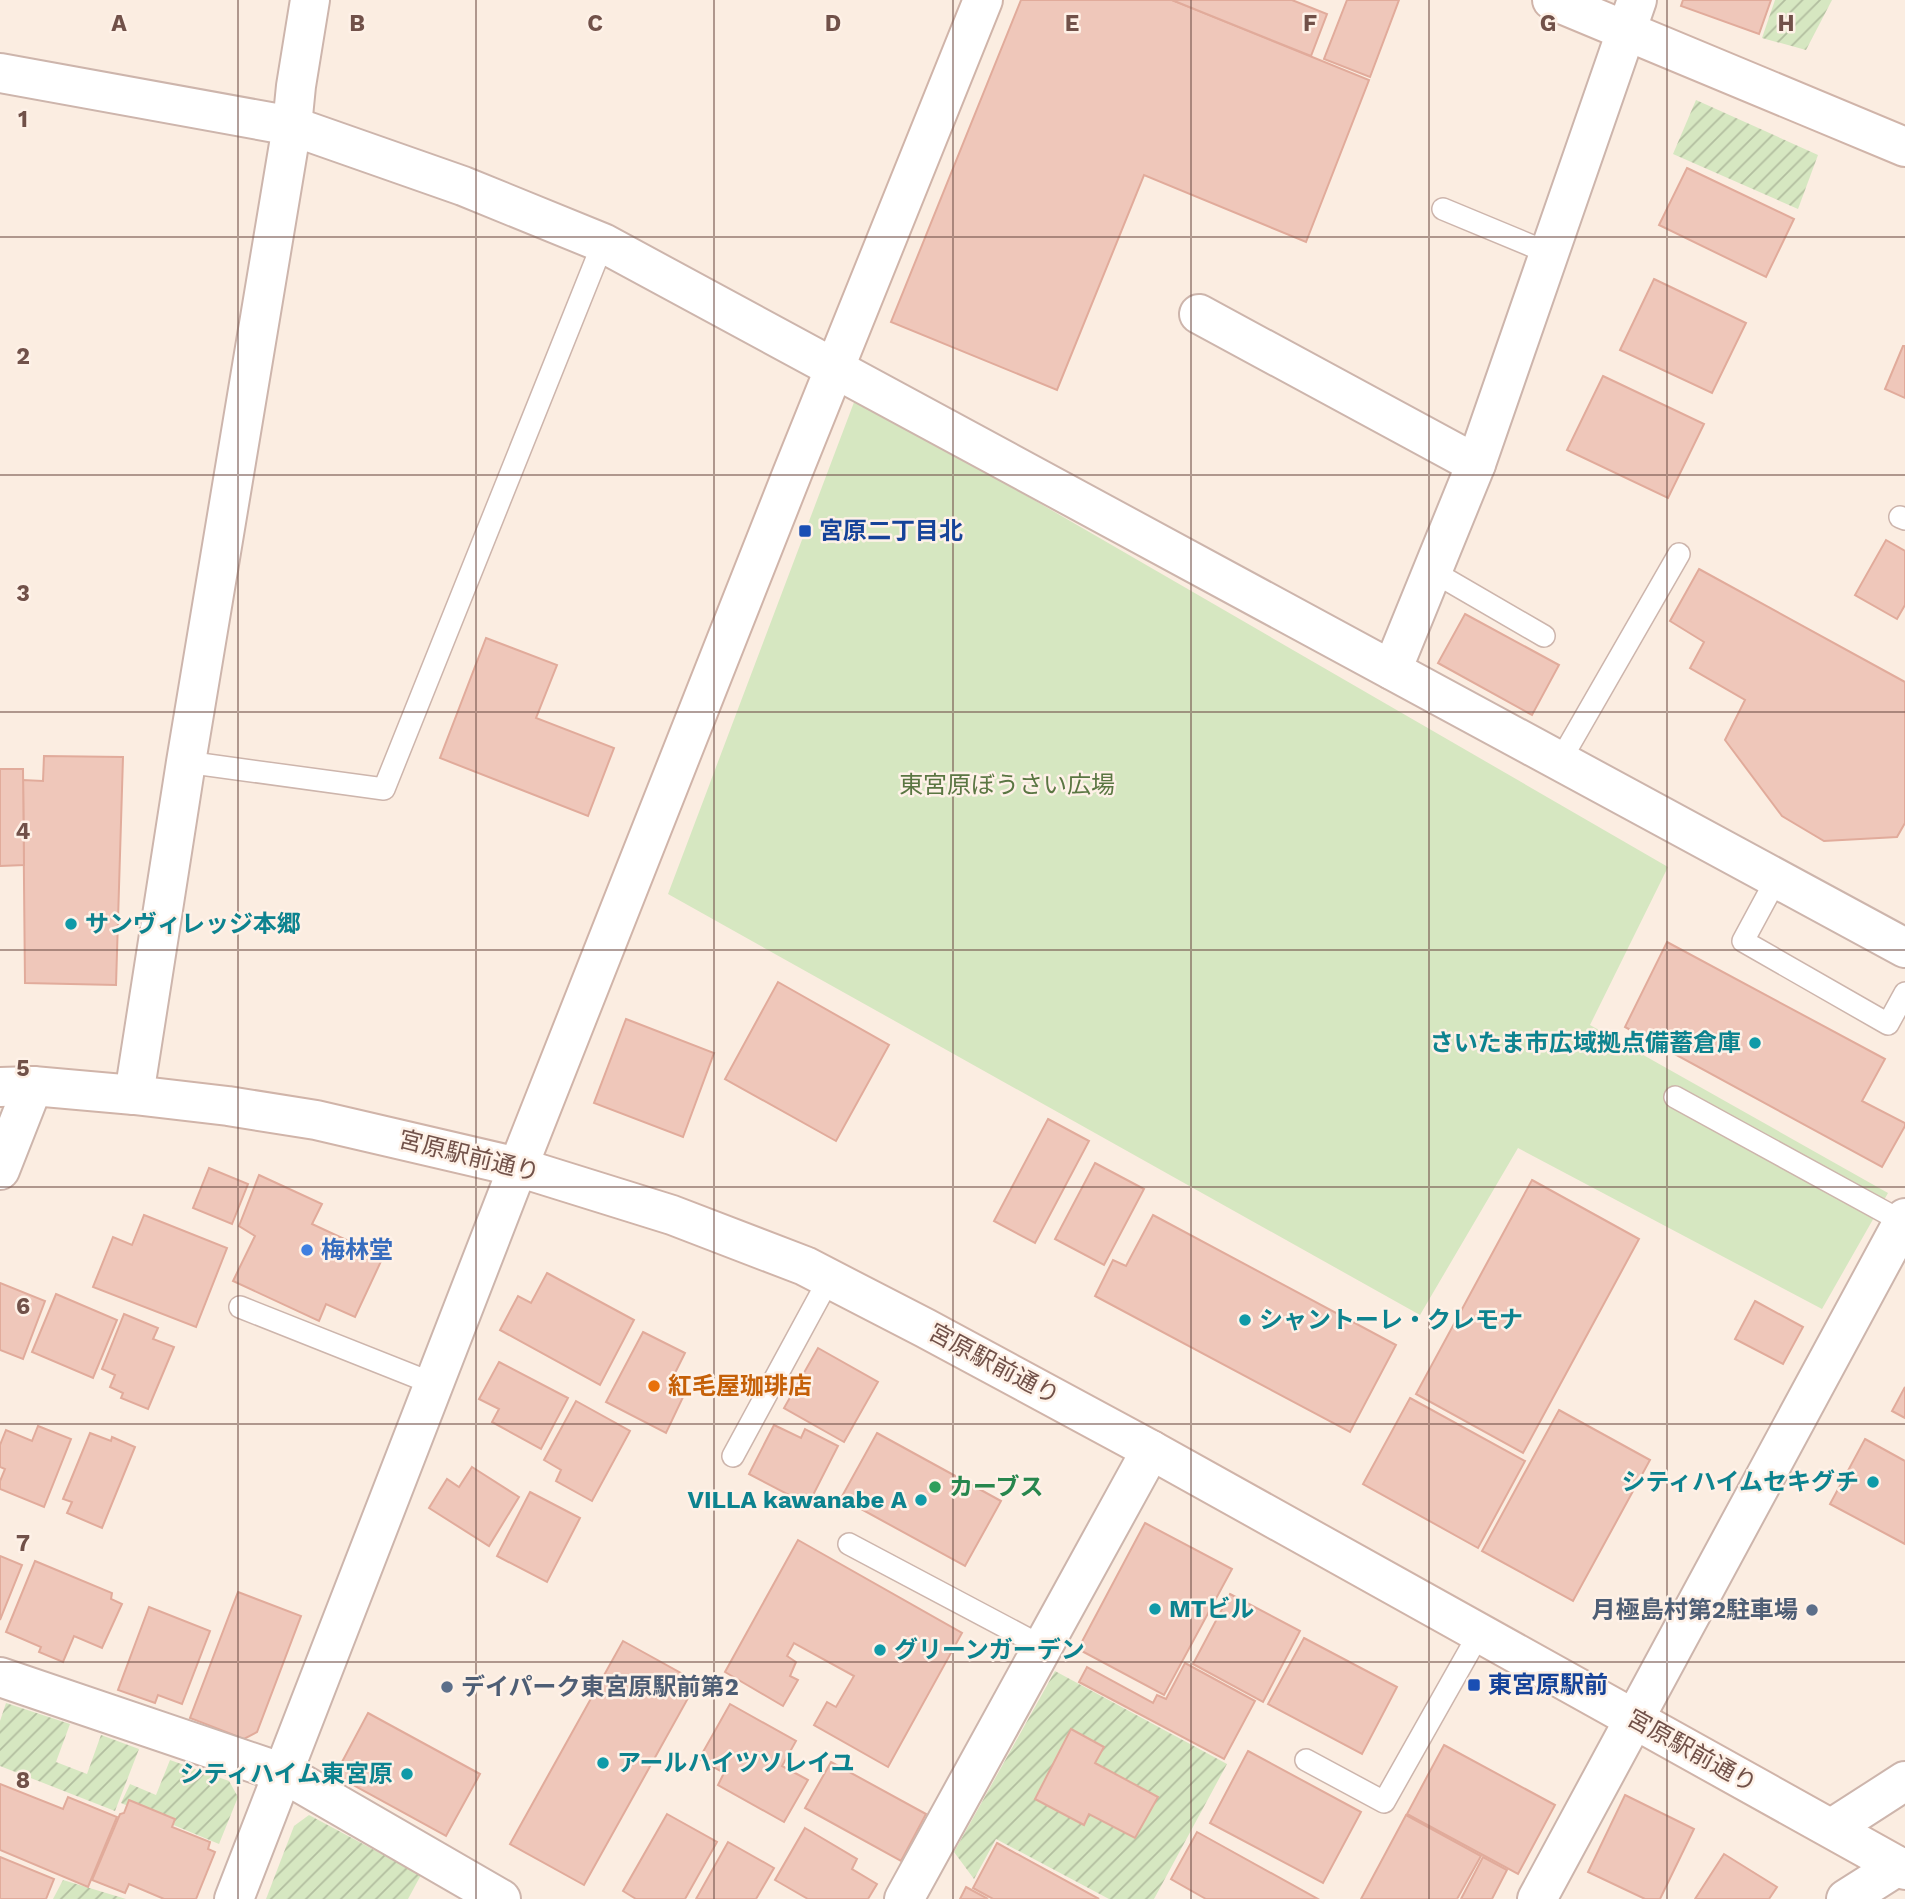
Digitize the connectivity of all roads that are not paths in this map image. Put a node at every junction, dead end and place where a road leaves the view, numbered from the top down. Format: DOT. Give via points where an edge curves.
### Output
graph roads {
  1 [pos="310,0"];
  2 [pos="983,0"];
  3 [pos="1552,0"];
  4 [pos="1632,15"];
  5 [pos="0,73"];
  6 [pos="292,126"];
  7 [pos="1905,147"];
  8 [pos="1443,209"];
  9 [pos="603,243"];
  10 [pos="1549,253"];
  11 [pos="1199,314"];
  12 [pos="834,367"];
  13 [pos="1476,464"];
  14 [pos="1679,554"];
  15 [pos="1432,571"];
  16 [pos="1544,636"];
  17 [pos="1392,670"];
  18 [pos="1560,761"];
  19 [pos="186,762"];
  20 [pos="1777,878"];
  21 [pos="1905,948"];
  22 [pos="1905,993"];
  23 [pos="16,1086"];
  24 [pos="134,1095"];
  25 [pos="1675,1097"];
  26 [pos="518,1167"];
  27 [pos="0,1170"];
  28 [pos="1904,1220"];
  29 [pos="829,1279"];
  30 [pos="240,1307"];
  31 [pos="434,1384"];
  32 [pos="1151,1450"];
  33 [pos="733,1456"];
  34 [pos="849,1544"];
  35 [pos="1480,1632"];
  36 [pos="1042,1647"];
  37 [pos="0,1677"];
  38 [pos="1634,1718"];
  39 [pos="1306,1760"];
  40 [pos="283,1773"];
  41 [pos="1905,1781"];
  42 [pos="1832,1828"];
  43 [pos="1902,1868"];
  44 [pos="234,1899"];
  45 [pos="500,1899"];
  46 [pos="904,1899"];
  47 [pos="1537,1899"];
  48 [pos="1846,1899"];
  1 -- 6 [label="street"];
  2 -- 12 [label="street"];
  3 -- 4 [label="street"];
  4 -- 7 [label="street"];
  4 -- 10 [label="street"];
  5 -- 6 [label="street"];
  6 -- 9 [label="street" via="463,186"];
  6 -- 19 [label="street"];
  8 -- 10 [label="lane"];
  9 -- 12 [label="street"];
  9 -- 19 [label="lane" via="384,789"];
  10 -- 13 [label="street"];
  11 -- 13 [label="street"];
  12 -- 17 [label="street"];
  12 -- 26 [label="street"];
  13 -- 15 [label="street"];
  14 -- 18 [label="lane"];
  15 -- 16 [label="lane"];
  15 -- 17 [label="street"];
  17 -- 18 [label="street"];
  18 -- 20 [label="street"];
  19 -- 24 [label="street"];
  20 -- 21 [label="street"];
  20 -- 22 [label="lane" via="1743,942 1888,1024"];
  23 -- 24 [label="street, 宮原駅前通り"];
  23 -- 27 [label="street"];
  24 -- 26 [label="street, 宮原駅前通り" via="316,1120"];
  25 -- 28 [label="lane"];
  26 -- 29 [label="street, 宮原駅前通り" via="673,1215"];
  26 -- 31 [label="street"];
  28 -- 38 [label="street"];
  29 -- 32 [label="street, 宮原駅前通り"];
  29 -- 33 [label="lane"];
  30 -- 31 [label="lane"];
  31 -- 40 [label="street"];
  32 -- 35 [label="street, 宮原駅前通り"];
  32 -- 36 [label="street"];
  34 -- 36 [label="lane"];
  35 -- 38 [label="street, 宮原駅前通り"];
  35 -- 39 [label="lane" via="1384,1802"];
  36 -- 46 [label="street"];
  37 -- 40 [label="street"];
  38 -- 42 [label="street, 宮原駅前通り"];
  38 -- 47 [label="street"];
  40 -- 44 [label="street"];
  40 -- 45 [label="street"];
  41 -- 42 [label="street"];
  42 -- 43 [label="street, 宮原駅前通り"];
  43 -- 48 [label="street"];
}
